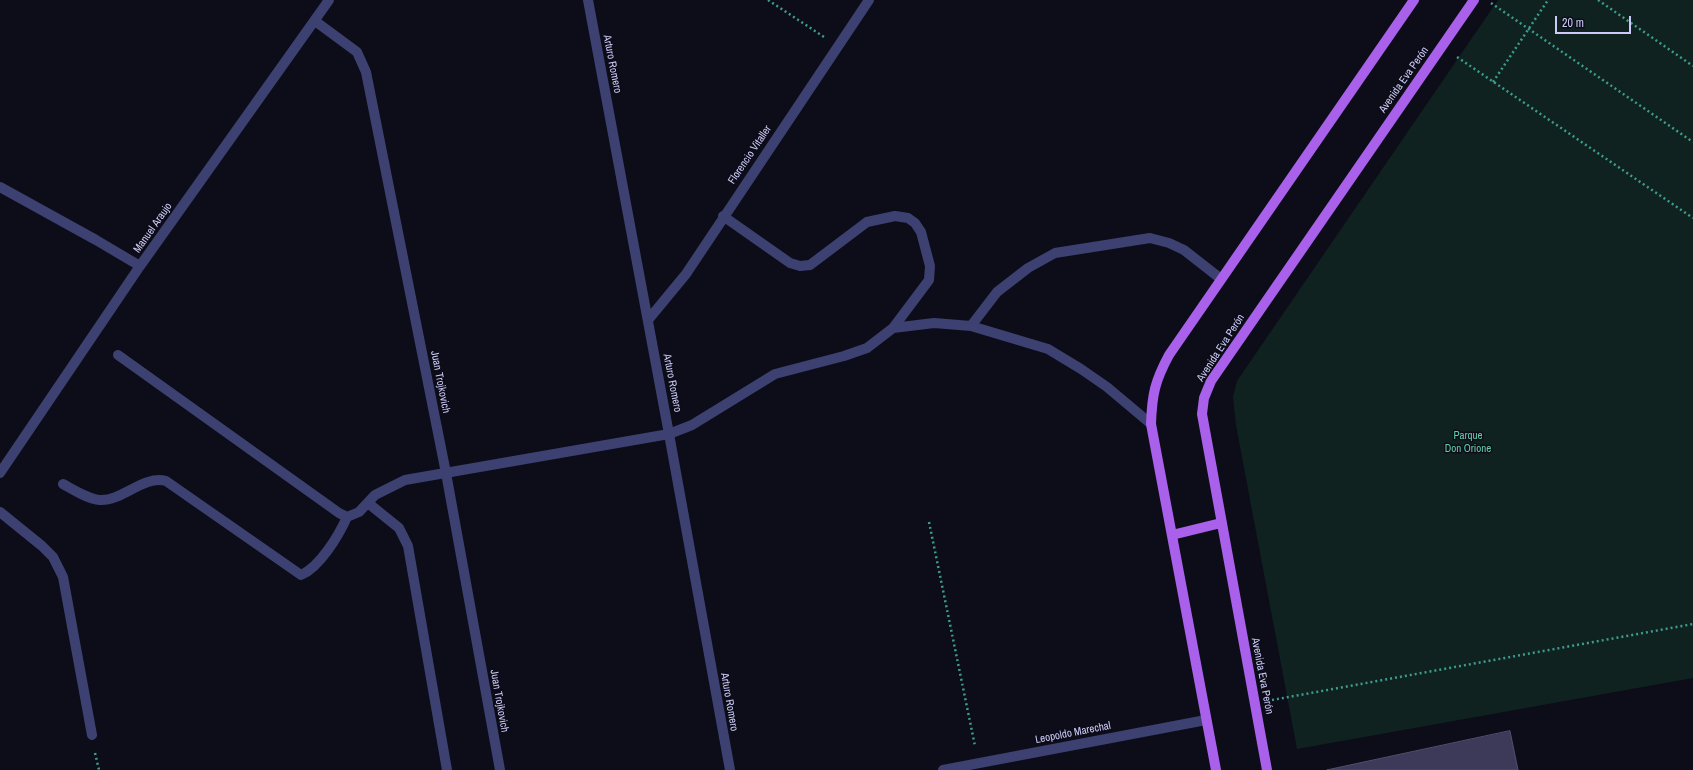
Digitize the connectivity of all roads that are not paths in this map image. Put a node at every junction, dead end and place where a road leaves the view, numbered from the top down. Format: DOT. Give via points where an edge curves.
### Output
graph roads {
  1 [pos="328,0"];
  2 [pos="588,0"];
  3 [pos="869,0"];
  4 [pos="1414,0"];
  5 [pos="1474,0"];
  6 [pos="315,21"];
  7 [pos="0,187"];
  8 [pos="723,216"];
  9 [pos="140,266"];
  10 [pos="1221,279"];
  11 [pos="648,320"];
  12 [pos="971,326"];
  13 [pos="893,328"];
  14 [pos="118,354"];
  15 [pos="1151,424"];
  16 [pos="669,434"];
  17 [pos="0,473"];
  18 [pos="446,473"];
  19 [pos="63,484"];
  20 [pos="368,503"];
  21 [pos="0,512"];
  22 [pos="347,517"];
  23 [pos="1221,524"];
  24 [pos="1172,535"];
  25 [pos="1206,720"];
  26 [pos="92,735"];
  27 [pos="447,770"];
  28 [pos="500,770"];
  29 [pos="730,770"];
  30 [pos="943,770"];
  31 [pos="1216,770"];
  32 [pos="1268,770"];
  1 -- 6 [label="street, Manuel Araujo"];
  2 -- 11 [label="street, Arturo Romero"];
  3 -- 8 [label="street, Florencio Vitaller"];
  4 -- 10 [label="main road"];
  5 -- 23 [label="main road, Avenida Eva Perón" via="1211,381 1204,398 1202,414"];
  6 -- 9 [label="street, Manuel Araujo"];
  6 -- 18 [label="street, Juan Trojkovich" via="357,52 366,72"];
  7 -- 9 [label="street"];
  8 -- 11 [label="street, Florencio Vitaller" via="686,274"];
  8 -- 13 [label="street" via="790,263 800,266 810,265 821,259 868,222 895,216 908,218 921,232 930,266 929,280"];
  9 -- 17 [label="street, Manuel Araujo"];
  10 -- 12 [label="street" via="1184,250 1150,238 1055,253 1028,268 997,292"];
  10 -- 15 [label="main road" via="1157,377 1152,396"];
  11 -- 16 [label="street, Arturo Romero"];
  12 -- 13 [label="street" via="934,323"];
  12 -- 15 [label="street" via="1048,349 1108,387"];
  13 -- 16 [label="street" via="867,348 776,374 692,425"];
  14 -- 22 [label="street"];
  15 -- 24 [label="main road"];
  16 -- 18 [label="street"];
  16 -- 29 [label="street, Arturo Romero"];
  18 -- 20 [label="street" via="405,480 375,496"];
  18 -- 28 [label="street, Juan Trojkovich"];
  19 -- 22 [label="street" via="90,498 100,500 109,499 151,481 166,481 301,575 309,572 339,535"];
  20 -- 22 [label="street" via="359,512"];
  20 -- 27 [label="street" via="400,528 408,546"];
  21 -- 26 [label="street" via="53,557 63,577"];
  23 -- 24 [label="main road"];
  23 -- 32 [label="main road, Avenida Eva Perón"];
  24 -- 25 [label="main road"];
  25 -- 30 [label="street, Leopoldo Marechal"];
  25 -- 31 [label="main road"];
}
